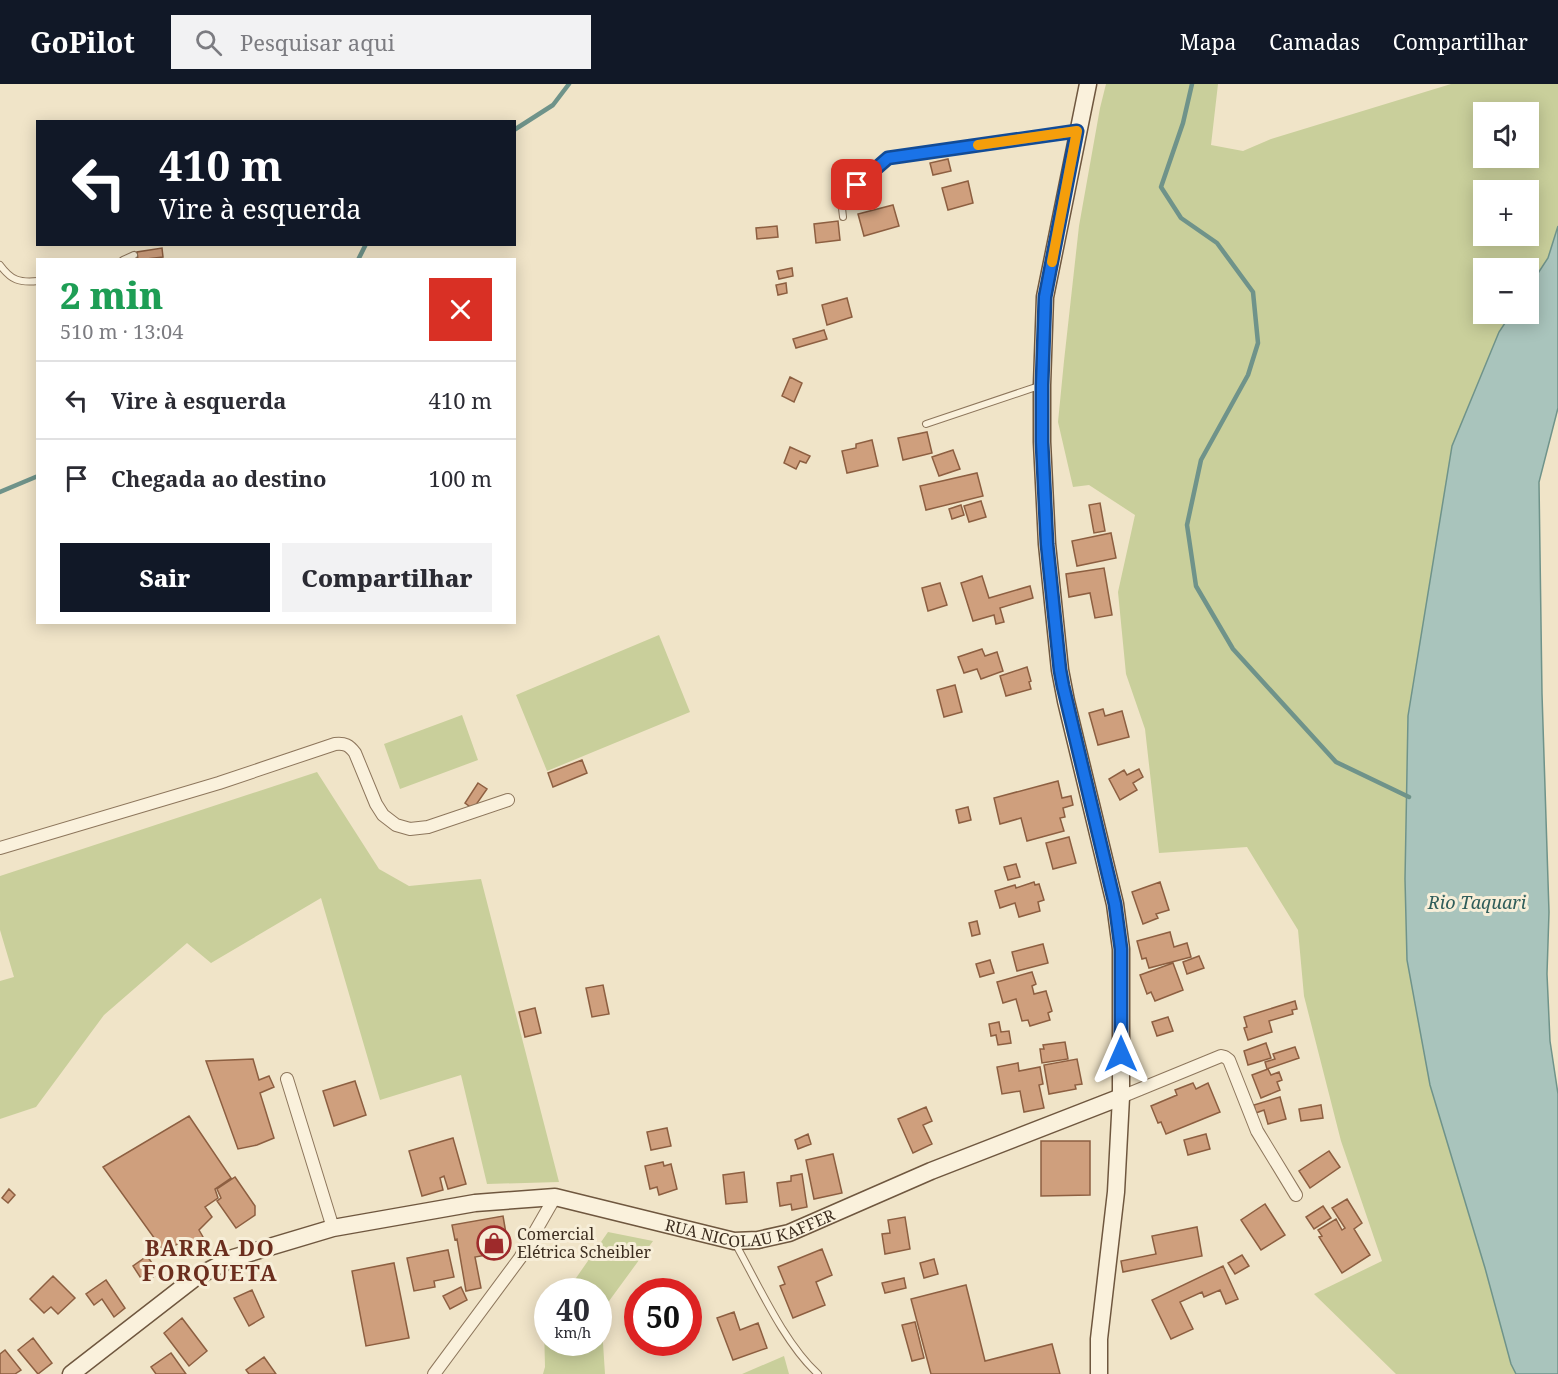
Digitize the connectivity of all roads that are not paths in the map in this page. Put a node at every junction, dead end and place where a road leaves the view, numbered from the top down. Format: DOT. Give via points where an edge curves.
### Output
graph roads {
  1 [pos="1088,84"];
  2 [pos="1077,131"];
  3 [pos="843,217"];
  4 [pos="134,255"];
  5 [pos="127,258"];
  6 [pos="0,265"];
  7 [pos="36,281"];
  8 [pos="1042,385"];
  9 [pos="926,424"];
  10 [pos="508,800"];
  11 [pos="0,848"];
  12 [pos="287,1079"];
  13 [pos="1121,1097"];
  14 [pos="1296,1196"];
  15 [pos="555,1197"];
  16 [pos="333,1228"];
  17 [pos="734,1241"];
  18 [pos="71,1374"];
  19 [pos="434,1374"];
  20 [pos="818,1374"];
  21 [pos="1098,1374"];
  1 -- 2 [label="main road"];
  2 -- 3 [label="lane" via="888,158 841,199"];
  2 -- 8 [label="main road" via="1045,297"];
  4 -- 5 [label="lane"];
  6 -- 7 [label="lane" via="9,277"];
  8 -- 9 [label="lane"];
  8 -- 13 [label="main road" via="1047,544 1060,670 1115,904 1121,949"];
  10 -- 11 [label="street" via="410,830 383,815 355,753 343,743"];
  12 -- 16 [label="street"];
  13 -- 14 [label="street, RUA NICOLAU KAFFER" via="1225,1057 1257,1131"];
  13 -- 17 [label="main road, RUA NICOLAU KAFFER" via="931,1171 789,1233"];
  13 -- 21 [label="main road"];
  15 -- 16 [label="main road, RUA NICOLAU KAFFER" via="475,1203"];
  15 -- 17 [label="main road, RUA NICOLAU KAFFER"];
  15 -- 19 [label="street" via="520,1258"];
  16 -- 18 [label="main road, RUA NICOLAU KAFFER" via="233,1258 196,1277"];
  17 -- 20 [label="lane" via="777,1319"];
}
